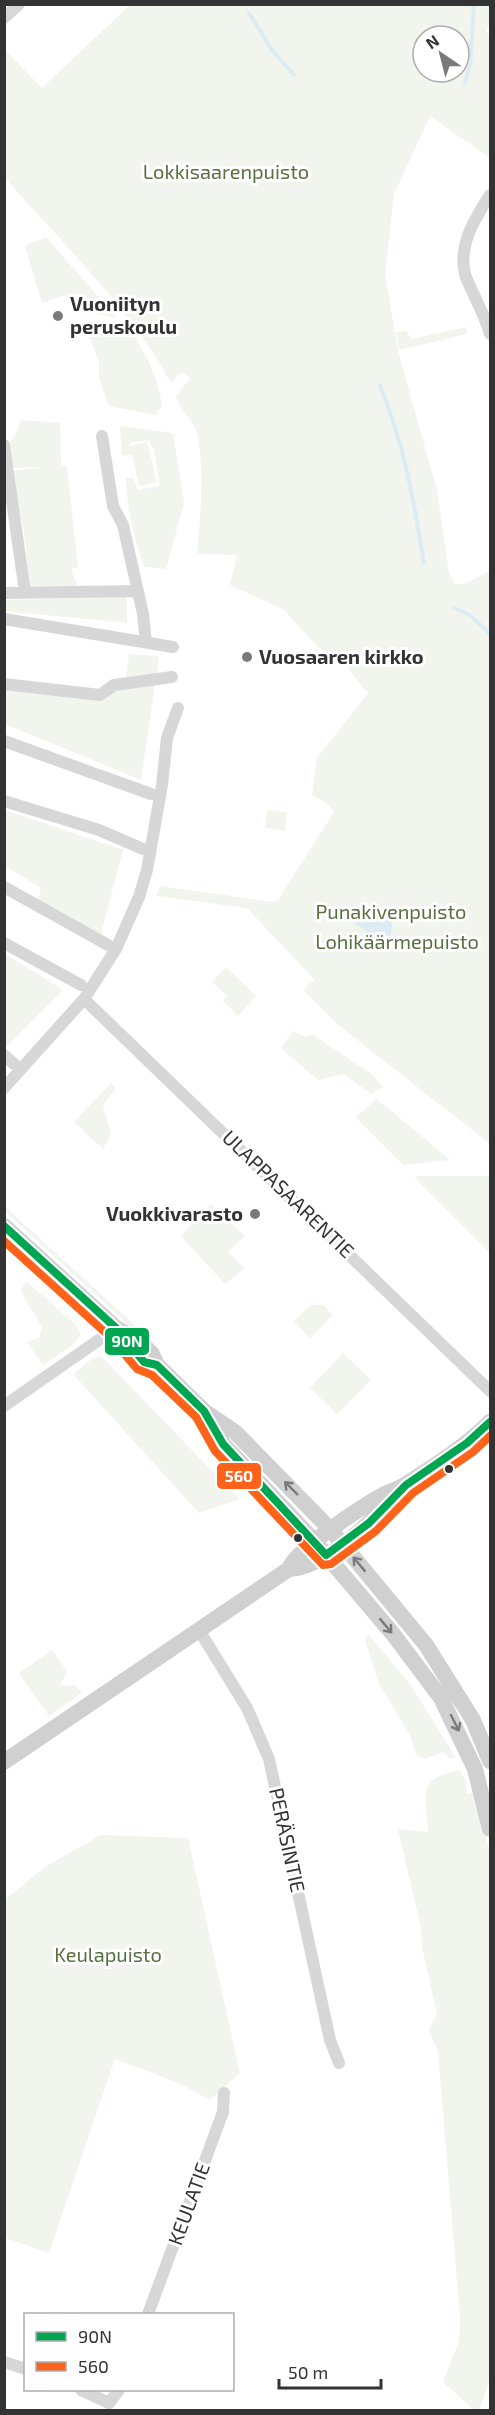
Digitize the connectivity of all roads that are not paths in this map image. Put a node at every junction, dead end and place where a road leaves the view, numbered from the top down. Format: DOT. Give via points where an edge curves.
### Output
graph roads {
  1 [pos="19,4"];
  2 [pos="4,18"];
  3 [pos="490,195"];
  4 [pos="490,334"];
  5 [pos="102,436"];
  6 [pos="4,445"];
  7 [pos="138,591"];
  8 [pos="25,592"];
  9 [pos="4,593"];
  10 [pos="4,619"];
  11 [pos="146,642"];
  12 [pos="173,647"];
  13 [pos="172,677"];
  14 [pos="4,684"];
  15 [pos="178,708"];
  16 [pos="4,741"];
  17 [pos="151,794"];
  18 [pos="4,801"];
  19 [pos="143,849"];
  20 [pos="4,888"];
  21 [pos="4,943"];
  22 [pos="108,945"];
  23 [pos="81,985"];
  24 [pos="84,999"];
  25 [pos="4,1088"];
  26 [pos="4,1226"];
  27 [pos="116,1328"];
  28 [pos="490,1390"];
  29 [pos="4,1406"];
  30 [pos="204,1411"];
  31 [pos="490,1422"];
  32 [pos="406,1485"];
  33 [pos="331,1530"];
  34 [pos="342,1544"];
  35 [pos="320,1549"];
  36 [pos="199,1630"];
  37 [pos="490,1761"];
  38 [pos="4,1762"];
  39 [pos="490,1829"];
  40 [pos="339,2063"];
  41 [pos="224,2093"];
  42 [pos="148,2313"];
  43 [pos="4,2362"];
  44 [pos="24,2368"];
  45 [pos="83,2391"];
  46 [pos="119,2391"];
  47 [pos="111,2407"];
  1 -- 2 [label="street"];
  3 -- 4 [label="street" via="463,251 467,281"];
  5 -- 7 [label="street" via="113,506 123,525"];
  6 -- 8 [label="street"];
  7 -- 8 [label="street"];
  7 -- 11 [label="street"];
  8 -- 9 [label="street"];
  10 -- 11 [label="street"];
  11 -- 12 [label="street"];
  13 -- 14 [label="street" via="114,686 100,695"];
  15 -- 24 [label="street" via="167,738 155,831 142,889 116,949"];
  16 -- 17 [label="street"];
  18 -- 19 [label="street" via="99,830"];
  20 -- 22 [label="street"];
  21 -- 23 [label="street"];
  24 -- 25 [label="street"];
  24 -- 28 [label="street, ULAPPASAARENTIE"];
  26 -- 27 [label="main road"];
  27 -- 29 [label="street"];
  27 -- 30 [label="main road" via="137,1339 157,1365"];
  33 -- 30 [label="main road, one-way" via="235,1432"];
  30 -- 35 [label="main road" via="223,1444"];
  31 -- 32 [label="main road"];
  32 -- 33 [label="main road" via="383,1495"];
  32 -- 34 [label="main road"];
  33 -- 34 [label="main road"];
  33 -- 35 [label="main road"];
  34 -- 35 [label="main road"];
  37 -- 34 [label="main road, one-way" via="473,1720 426,1645"];
  35 -- 36 [label="main road" via="292,1561 290,1569"];
  35 -- 39 [label="main road, one-way" via="441,1698 475,1769"];
  36 -- 38 [label="main road"];
  36 -- 40 [label="street, PERÄSINTIE" via="247,1708 266,1750 330,2040"];
  41 -- 42 [label="street, KEULATIE" via="223,2112"];
  43 -- 44 [label="street"];
  45 -- 47 [label="street"];
  46 -- 47 [label="street"];
}
